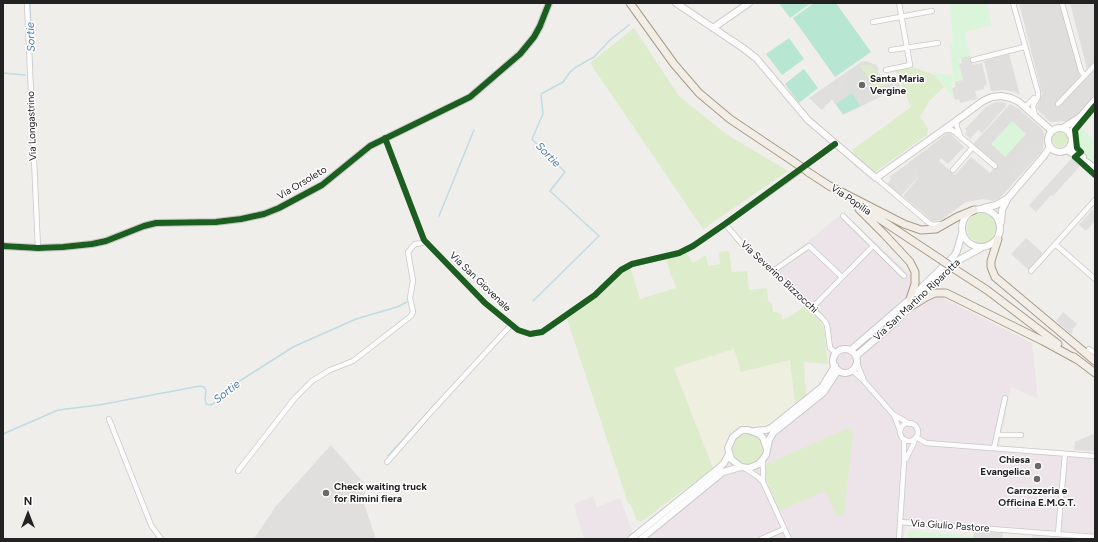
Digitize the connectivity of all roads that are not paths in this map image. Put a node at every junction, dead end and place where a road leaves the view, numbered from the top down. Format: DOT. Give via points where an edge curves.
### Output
graph roads {
  1 [pos="27,3"];
  2 [pos="549,3"];
  3 [pos="630,3"];
  4 [pos="749,3"];
  5 [pos="899,3"];
  6 [pos="1013,3"];
  7 [pos="1062,3"];
  8 [pos="678,4"];
  9 [pos="932,11"];
  10 [pos="901,17"];
  11 [pos="873,22"];
  12 [pos="714,28"];
  13 [pos="938,43"];
  14 [pos="1024,47"];
  15 [pos="907,48"];
  16 [pos="891,50"];
  17 [pos="973,60"];
  18 [pos="1095,65"];
  19 [pos="886,70"];
  20 [pos="1085,76"];
  21 [pos="1036,88"];
  22 [pos="1095,100"];
  23 [pos="1058,104"];
  24 [pos="1025,107"];
  25 [pos="1035,116"];
  26 [pos="1080,117"];
  27 [pos="955,123"];
  28 [pos="1063,128"];
  29 [pos="944,130"];
  30 [pos="1052,131"];
  31 [pos="956,132"];
  32 [pos="1070,135"];
  33 [pos="385,138"];
  34 [pos="962,138"];
  35 [pos="836,144"];
  36 [pos="1071,144"];
  37 [pos="974,147"];
  38 [pos="1052,149"];
  39 [pos="1067,150"];
  40 [pos="1088,163"];
  41 [pos="995,166"];
  42 [pos="804,168"];
  43 [pos="1095,169"];
  44 [pos="953,170"];
  45 [pos="876,178"];
  46 [pos="828,185"];
  47 [pos="1008,198"];
  48 [pos="849,199"];
  49 [pos="1095,200"];
  50 [pos="983,208"];
  51 [pos="974,210"];
  52 [pos="843,216"];
  53 [pos="949,222"];
  54 [pos="725,224"];
  55 [pos="1001,226"];
  56 [pos="962,233"];
  57 [pos="998,239"];
  58 [pos="424,240"];
  59 [pos="1056,244"];
  60 [pos="3,246"];
  61 [pos="873,246"];
  62 [pos="38,248"];
  63 [pos="981,248"];
  64 [pos="773,271"];
  65 [pos="1031,271"];
  66 [pos="904,276"];
  67 [pos="842,277"];
  68 [pos="1095,280"];
  69 [pos="910,299"];
  70 [pos="910,307"];
  71 [pos="812,308"];
  72 [pos="511,325"];
  73 [pos="1089,349"];
  74 [pos="851,350"];
  75 [pos="836,353"];
  76 [pos="1095,353"];
  77 [pos="856,356"];
  78 [pos="1076,359"];
  79 [pos="1095,361"];
  80 [pos="857,364"];
  81 [pos="836,368"];
  82 [pos="852,370"];
  83 [pos="1095,373"];
  84 [pos="863,380"];
  85 [pos="1005,398"];
  86 [pos="893,414"];
  87 [pos="109,419"];
  88 [pos="910,424"];
  89 [pos="754,431"];
  90 [pos="900,431"];
  91 [pos="997,435"];
  92 [pos="1021,435"];
  93 [pos="915,438"];
  94 [pos="904,439"];
  95 [pos="994,448"];
  96 [pos="767,449"];
  97 [pos="729,454"];
  98 [pos="1065,454"];
  99 [pos="1095,456"];
  100 [pos="763,461"];
  101 [pos="387,462"];
  102 [pos="904,462"];
  103 [pos="742,467"];
  104 [pos="238,471"];
  105 [pos="763,482"];
  106 [pos="900,522"];
  107 [pos="784,529"];
  108 [pos="1058,534"];
  109 [pos="1095,537"];
  110 [pos="161,539"];
  111 [pos="631,539"];
  112 [pos="641,539"];
  113 [pos="761,539"];
  114 [pos="788,539"];
  115 [pos="899,539"];
  1 -- 62 [label="street, Via Longastrino"];
  2 -- 33 [label="street, Via Orsoleto" via="534,37 520,54 470,97"];
  3 -- 42 [label="main road, Via Popilia" via="674,64 699,93 730,119"];
  4 -- 12 [label="street"];
  5 -- 10 [label="street"];
  6 -- 14 [label="street"];
  7 -- 20 [label="street" via="1081,71"];
  8 -- 12 [label="street"];
  9 -- 10 [label="street"];
  10 -- 11 [label="street"];
  10 -- 15 [label="street"];
  12 -- 35 [label="street" via="756,58 800,111"];
  13 -- 15 [label="street"];
  14 -- 17 [label="street"];
  14 -- 21 [label="street"];
  15 -- 16 [label="street"];
  15 -- 19 [label="street" via="910,65"];
  18 -- 20 [label="street"];
  20 -- 23 [label="street"];
  21 -- 24 [label="street" via="1034,100"];
  21 -- 25 [label="street" via="1038,97 1033,109"];
  22 -- 26 [label="street"];
  24 -- 25 [label="street"];
  24 -- 27 [label="street" via="1011,98 992,97"];
  25 -- 30 [label="street"];
  26 -- 28 [label="street"];
  26 -- 32 [label="street"];
  27 -- 29 [label="street"];
  27 -- 31 [label="street"];
  27 -- 34 [label="street"];
  28 -- 30 [label="street"];
  28 -- 32 [label="street"];
  29 -- 31 [label="street"];
  29 -- 45 [label="street"];
  30 -- 38 [label="street" via="1047,141"];
  31 -- 34 [label="street"];
  32 -- 36 [label="street"];
  33 -- 58 [label="street, Via San Giovenale"];
  33 -- 62 [label="street, Via Orsoleto" via="370,146 322,185 264,214 216,222 156,223 92,244"];
  34 -- 37 [label="street"];
  35 -- 42 [label="street, Via San Giovenale"];
  35 -- 45 [label="street"];
  36 -- 39 [label="street"];
  36 -- 40 [label="street"];
  37 -- 41 [label="street"];
  37 -- 44 [label="street"];
  38 -- 39 [label="street" via="1060,152"];
  38 -- 47 [label="street"];
  39 -- 40 [label="street"];
  40 -- 43 [label="street"];
  42 -- 46 [label="main road, Via Popilia"];
  42 -- 54 [label="street, Via San Giovenale"];
  45 -- 53 [label="street" via="929,223 938,225"];
  46 -- 48 [label="main road, Via Popilia"];
  46 -- 53 [label="main road" via="915,229 936,229"];
  47 -- 50 [label="street" via="996,205"];
  47 -- 55 [label="street" via="1002,210"];
  48 -- 69 [label="main road" via="910,262 915,272 915,284"];
  48 -- 78 [label="main road, Via Popilia, bridge" via="987,290"];
  49 -- 59 [label="street"];
  50 -- 51 [label="street"];
  50 -- 55 [label="street" via="995,214"];
  51 -- 53 [label="main road"];
  51 -- 56 [label="street" via="966,215"];
  52 -- 61 [label="street"];
  54 -- 64 [label="street, Via Severino Bizzocchi" via="743,245"];
  54 -- 72 [label="street, Via San Giovenale" via="679,253 626,267 595,296 542,332 530,334"];
  55 -- 57 [label="street"];
  56 -- 63 [label="street" via="969,243"];
  56 -- 69 [label="street, Via San Martino Riparotta" via="954,256"];
  57 -- 63 [label="street" via="988,247"];
  57 -- 79 [label="main road" via="991,261 995,277"];
  58 -- 72 [label="street, Via San Giovenale" via="485,303"];
  58 -- 104 [label="street" via="415,244 408,252 413,281 410,298 413,312 411,316 353,361 312,381 295,398"];
  59 -- 65 [label="street"];
  59 -- 68 [label="street"];
  60 -- 62 [label="street, Via Orsoleto"];
  61 -- 66 [label="street"];
  61 -- 67 [label="street"];
  63 -- 70 [label="street, Via San Martino Riparotta" via="957,260"];
  64 -- 67 [label="street" via="809,246"];
  64 -- 71 [label="street, Via Severino Bizzocchi"];
  67 -- 71 [label="street"];
  69 -- 74 [label="street, Via San Martino Riparotta"];
  70 -- 77 [label="street, Via San Martino Riparotta"];
  70 -- 78 [label="main road" via="935,293 946,293"];
  71 -- 75 [label="street, Via Severino Bizzocchi" via="827,325 830,348"];
  72 -- 101 [label="street, Via San Giovenale"];
  73 -- 76 [label="street"];
  74 -- 75 [label="street" via="843,349"];
  74 -- 77 [label="street"];
  75 -- 81 [label="street" via="833,359"];
  77 -- 80 [label="street"];
  78 -- 83 [label="main road, Via Popilia"];
  80 -- 82 [label="street"];
  80 -- 84 [label="street"];
  81 -- 82 [label="street" via="845,373"];
  81 -- 89 [label="street" via="822,386 770,428"];
  81 -- 96 [label="street" via="823,393 773,433"];
  82 -- 84 [label="street"];
  84 -- 86 [label="street"];
  85 -- 91 [label="street"];
  86 -- 88 [label="street"];
  86 -- 90 [label="street"];
  87 -- 110 [label="street" via="151,525"];
  88 -- 90 [label="street" via="905,424"];
  88 -- 93 [label="street" via="917,430"];
  89 -- 96 [label="street" via="763,438"];
  89 -- 97 [label="street" via="742,430 733,437 728,448"];
  90 -- 94 [label="street"];
  91 -- 92 [label="street"];
  91 -- 95 [label="street"];
  93 -- 94 [label="street" via="910,441"];
  93 -- 95 [label="street" via="926,443"];
  93 -- 102 [label="street"];
  94 -- 102 [label="street"];
  95 -- 98 [label="street"];
  96 -- 100 [label="street"];
  97 -- 103 [label="street" via="736,464"];
  97 -- 111 [label="street" via="720,468"];
  98 -- 99 [label="street"];
  98 -- 108 [label="street"];
  100 -- 103 [label="street" via="754,467"];
  100 -- 105 [label="street"];
  102 -- 106 [label="street"];
  103 -- 105 [label="street"];
  103 -- 112 [label="street" via="722,473"];
  105 -- 107 [label="street"];
  106 -- 108 [label="street, Via Giulio Pastore"];
  106 -- 115 [label="street"];
  107 -- 113 [label="street"];
  107 -- 114 [label="street"];
  108 -- 109 [label="street, Via Giulio Pastore"];
}
